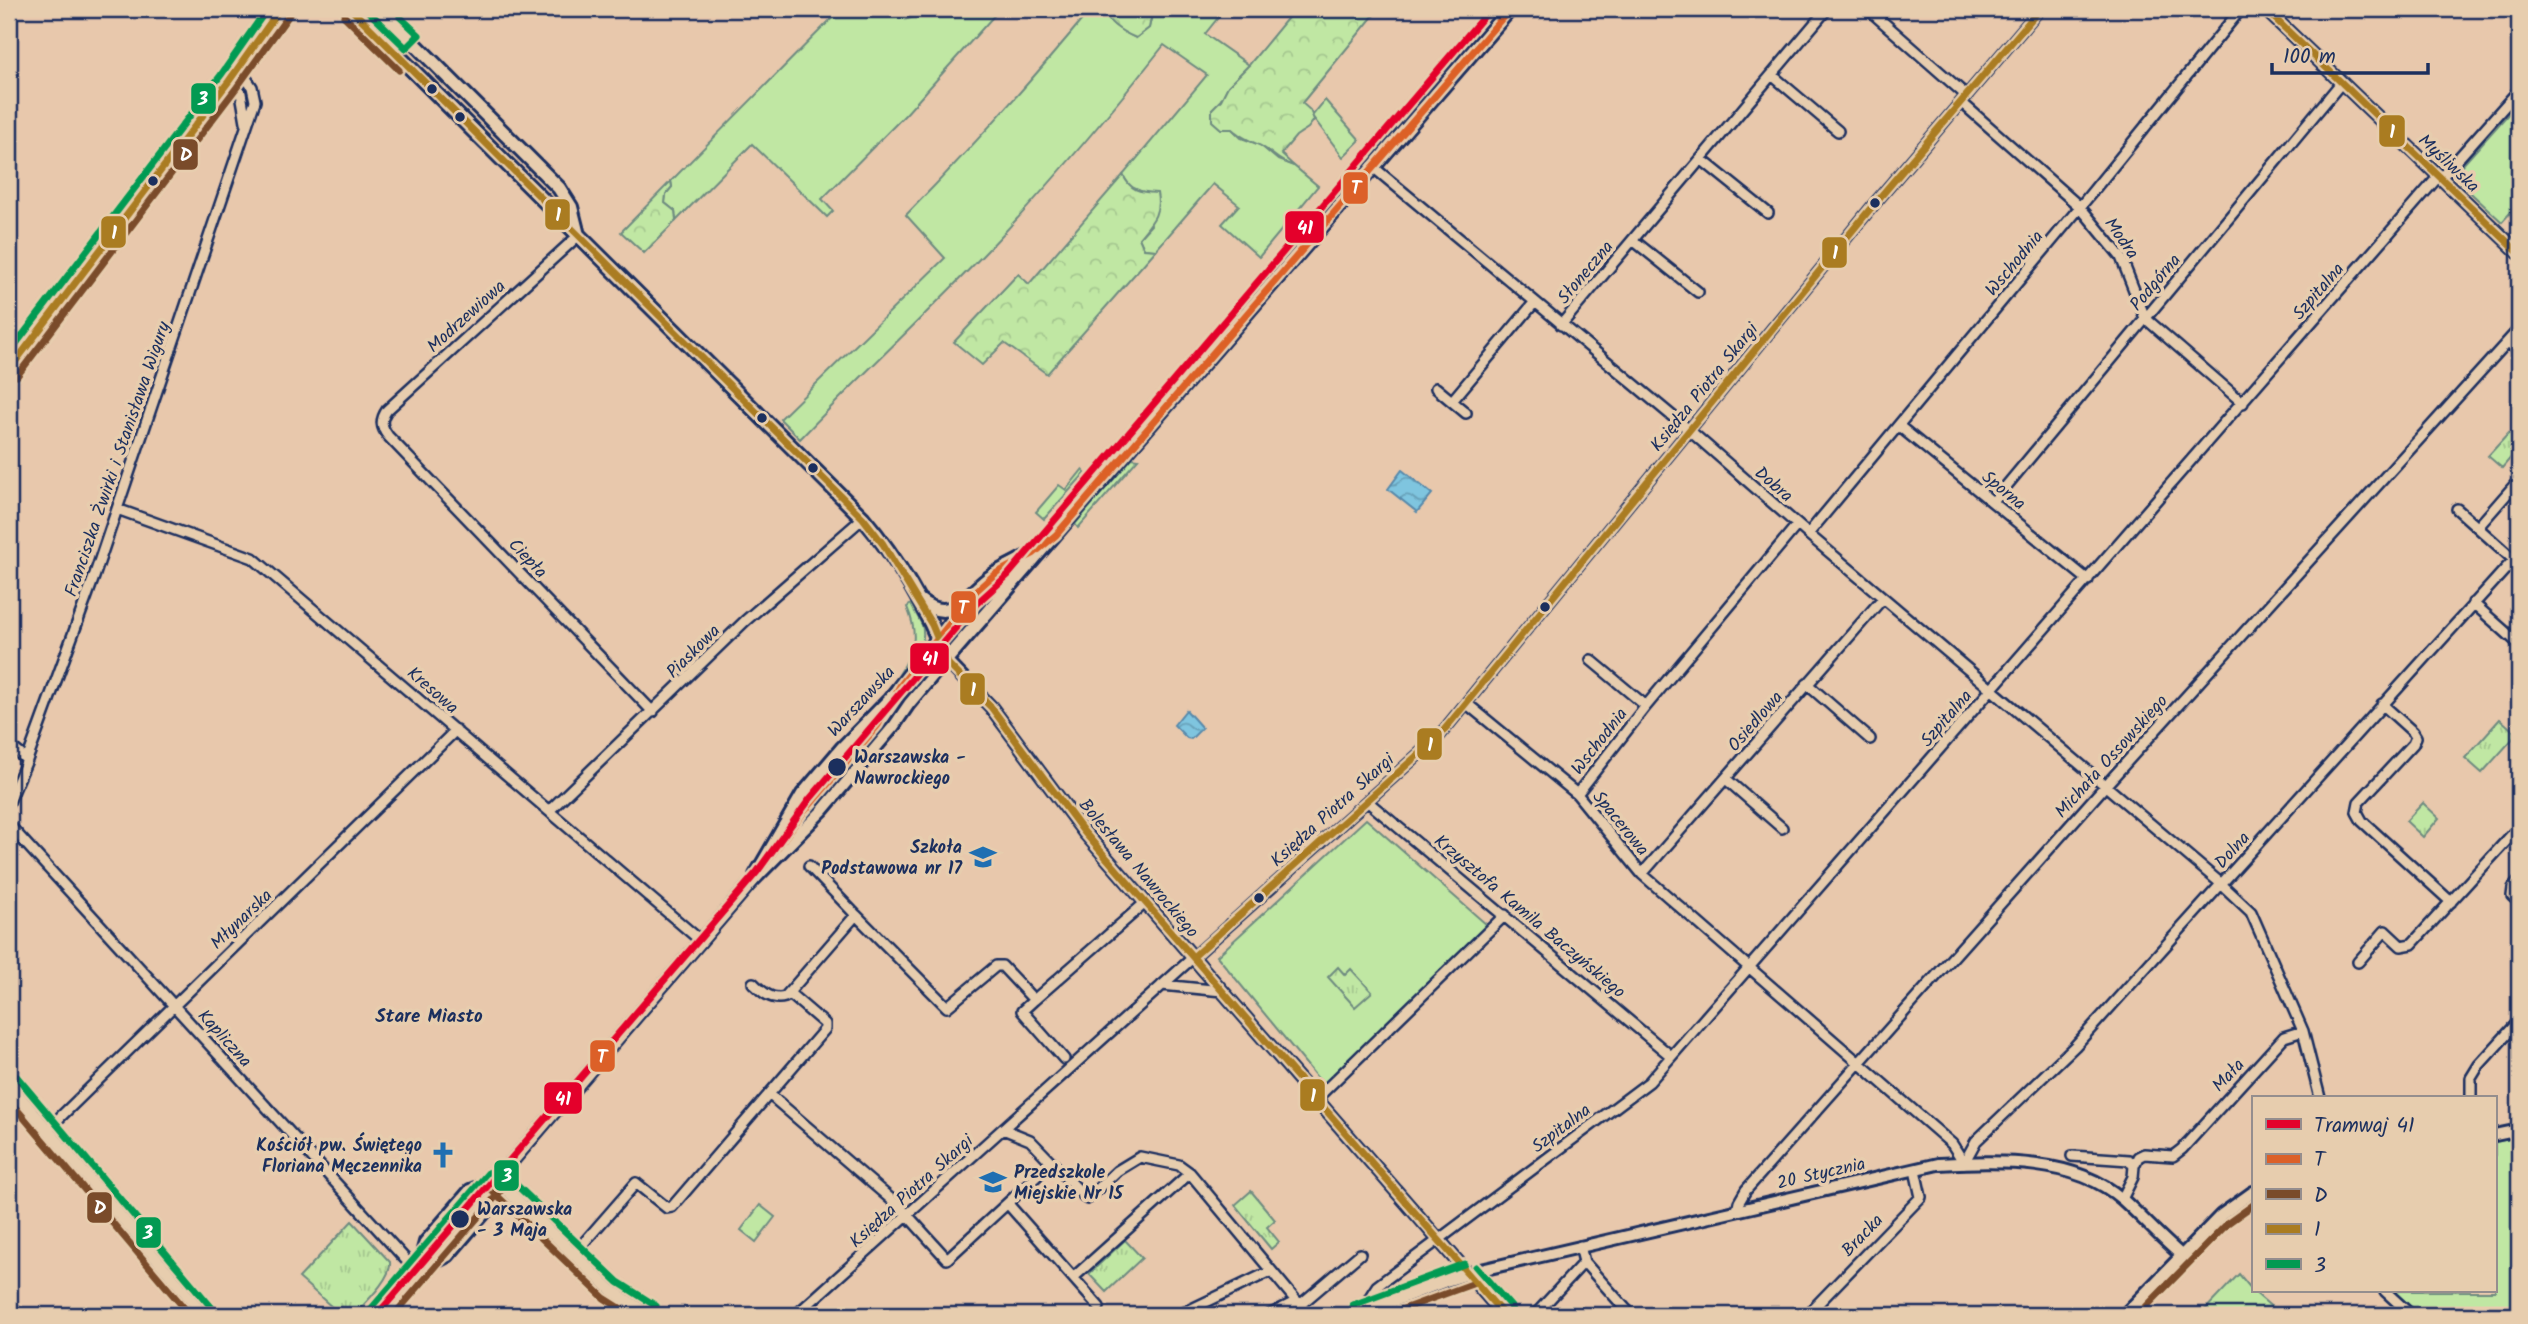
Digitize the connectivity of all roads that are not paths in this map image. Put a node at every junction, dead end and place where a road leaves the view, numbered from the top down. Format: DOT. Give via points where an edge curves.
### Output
graph roads {
  1 [pos="280,9"];
  2 [pos="351,9"];
  3 [pos="380,9"];
  4 [pos="1510,9"];
  5 [pos="1827,9"];
  6 [pos="1868,9"];
  7 [pos="2040,9"];
  8 [pos="2241,9"];
  9 [pos="2265,9"];
  10 [pos="239,68"];
  11 [pos="1772,75"];
  12 [pos="229,81"];
  13 [pos="2341,83"];
  14 [pos="2519,90"];
  15 [pos="1964,99"];
  16 [pos="246,123"];
  17 [pos="1838,131"];
  18 [pos="1701,159"];
  19 [pos="1373,166"];
  20 [pos="2439,178"];
  21 [pos="2080,207"];
  22 [pos="1768,213"];
  23 [pos="579,235"];
  24 [pos="1633,240"];
  25 [pos="2519,253"];
  26 [pos="1698,292"];
  27 [pos="1534,303"];
  28 [pos="2145,318"];
  29 [pos="1561,326"];
  30 [pos="2519,329"];
  31 [pos="2508,342"];
  32 [pos="2519,352"];
  33 [pos="9,370"];
  34 [pos="1436,388"];
  35 [pos="1452,401"];
  36 [pos="2243,403"];
  37 [pos="1465,413"];
  38 [pos="382,425"];
  39 [pos="1899,425"];
  40 [pos="1689,430"];
  41 [pos="2519,480"];
  42 [pos="1993,502"];
  43 [pos="117,509"];
  44 [pos="2457,509"];
  45 [pos="863,517"];
  46 [pos="1797,525"];
  47 [pos="2478,527"];
  48 [pos="1808,534"];
  49 [pos="1056,535"];
  50 [pos="2516,557"];
  51 [pos="2088,580"];
  52 [pos="915,597"];
  53 [pos="969,598"];
  54 [pos="1883,598"];
  55 [pos="2473,603"];
  56 [pos="938,638"];
  57 [pos="2519,644"];
  58 [pos="946,660"];
  59 [pos="1591,660"];
  60 [pos="1807,684"];
  61 [pos="1992,690"];
  62 [pos="1466,703"];
  63 [pos="2382,704"];
  64 [pos="1646,706"];
  65 [pos="653,712"];
  66 [pos="456,730"];
  67 [pos="1870,739"];
  68 [pos="9,745"];
  69 [pos="26,760"];
  70 [pos="1726,779"];
  71 [pos="2105,786"];
  72 [pos="1577,794"];
  73 [pos="1367,801"];
  74 [pos="9,802"];
  75 [pos="548,811"];
  76 [pos="9,825"];
  77 [pos="1782,828"];
  78 [pos="2518,833"];
  79 [pos="809,866"];
  80 [pos="1642,874"];
  81 [pos="2519,881"];
  82 [pos="2222,885"];
  83 [pos="748,886"];
  84 [pos="2451,902"];
  85 [pos="2519,902"];
  86 [pos="1145,903"];
  87 [pos="856,915"];
  88 [pos="1505,915"];
  89 [pos="701,941"];
  90 [pos="1193,957"];
  91 [pos="2358,962"];
  92 [pos="1749,968"];
  93 [pos="753,983"];
  94 [pos="1162,985"];
  95 [pos="1222,991"];
  96 [pos="789,993"];
  97 [pos="1034,1000"];
  98 [pos="174,1006"];
  99 [pos="2519,1021"];
  100 [pos="2303,1031"];
  101 [pos="1671,1056"];
  102 [pos="1064,1059"];
  103 [pos="1859,1064"];
  104 [pos="9,1084"];
  105 [pos="769,1094"];
  106 [pos="2319,1096"];
  107 [pos="2471,1096"];
  108 [pos="1316,1099"];
  109 [pos="1003,1129"];
  110 [pos="47,1130"];
  111 [pos="2519,1130"];
  112 [pos="2496,1135"];
  113 [pos="2072,1156"];
  114 [pos="1052,1162"];
  115 [pos="1964,1163"];
  116 [pos="2134,1166"];
  117 [pos="1915,1170"];
  118 [pos="1190,1173"];
  119 [pos="496,1180"];
  120 [pos="2252,1193"];
  121 [pos="2122,1199"];
  122 [pos="1008,1204"];
  123 [pos="1737,1210"];
  124 [pos="907,1215"];
  125 [pos="1439,1240"];
  126 [pos="1580,1246"];
  127 [pos="574,1254"];
  128 [pos="1360,1254"];
  129 [pos="2181,1255"];
  130 [pos="1584,1262"];
  131 [pos="1271,1271"];
  132 [pos="417,1272"];
  133 [pos="1468,1274"];
  134 [pos="1074,1276"];
  135 [pos="2386,1292"];
  136 [pos="1298,1303"];
  137 [pos="1099,1307"];
  138 [pos="204,1315"];
  139 [pos="380,1315"];
  140 [pos="650,1315"];
  141 [pos="796,1315"];
  142 [pos="1179,1315"];
  143 [pos="1269,1315"];
  144 [pos="1308,1315"];
  145 [pos="1358,1315"];
  146 [pos="1504,1315"];
  147 [pos="1535,1315"];
  148 [pos="1631,1315"];
  149 [pos="1807,1315"];
  150 [pos="2124,1315"];
  151 [pos="2411,1315"];
  1 -- 10 [label="main road"];
  2 -- 23 [label="main road"];
  3 -- 23 [label="main road" via="559,188 571,206"];
  4 -- 19 [label="main road, Warszawska"];
  5 -- 11 [label="street, Słoneczna"];
  6 -- 15 [label="street, Modra"];
  7 -- 15 [label="street, Księdza Piotra Skargi"];
  8 -- 21 [label="street, Wschodnia"];
  9 -- 13 [label="street, Myśliwska"];
  10 -- 12 [label="main road"];
  10 -- 16 [label="street, Franciszka Żwirki i Stanisława Wigury" via="255,95"];
  11 -- 17 [label="street"];
  11 -- 18 [label="street, Słoneczna"];
  12 -- 16 [label="street" via="241,93"];
  12 -- 33 [label="main road"];
  13 -- 20 [label="street, Myśliwska"];
  13 -- 28 [label="street, Podgórna"];
  14 -- 20 [label="street, Szpitalna"];
  15 -- 21 [label="street, Modra"];
  15 -- 40 [label="street, Księdza Piotra Skargi"];
  16 -- 43 [label="street, Franciszka Żwirki i Stanisława Wigury"];
  18 -- 22 [label="street"];
  18 -- 24 [label="street, Słoneczna"];
  19 -- 27 [label="street, Dobra"];
  19 -- 49 [label="main road, Warszawska"];
  20 -- 25 [label="street, Myśliwska"];
  20 -- 36 [label="street, Szpitalna"];
  21 -- 28 [label="street, Modra" via="2121,257"];
  21 -- 39 [label="street, Wschodnia"];
  23 -- 38 [label="street, Modrzewiowa" via="387,410"];
  23 -- 45 [label="main road"];
  24 -- 26 [label="street, Słoneczna"];
  24 -- 29 [label="street, Słoneczna"];
  27 -- 29 [label="street, Dobra"];
  27 -- 35 [label="street"];
  28 -- 36 [label="street, Modra"];
  28 -- 42 [label="street, Podgórna"];
  29 -- 40 [label="street, Dobra"];
  30 -- 31 [label="street, Michała Ossowskiego"];
  31 -- 32 [label="street"];
  31 -- 71 [label="street, Michała Ossowskiego"];
  34 -- 35 [label="street"];
  35 -- 37 [label="street"];
  36 -- 51 [label="street, Szpitalna"];
  38 -- 65 [label="street, Ciepła"];
  39 -- 42 [label="street, Sporna"];
  39 -- 48 [label="street, Wschodnia"];
  40 -- 46 [label="street, Dobra"];
  40 -- 62 [label="street, Księdza Piotra Skargi"];
  41 -- 47 [label="street"];
  42 -- 51 [label="street, Sporna"];
  43 -- 66 [label="street, Kresowa" via="253,558"];
  43 -- 69 [label="street, Franciszka Żwirki i Stanisława Wigury"];
  44 -- 47 [label="street"];
  45 -- 52 [label="main road"];
  45 -- 65 [label="street, Piaskowa" via="745,621"];
  46 -- 48 [label="street, Dobra"];
  46 -- 64 [label="street, Wschodnia"];
  47 -- 50 [label="street"];
  48 -- 54 [label="street, Dobra"];
  49 -- 53 [label="main road, Warszawska" via="1033,554 987,579"];
  49 -- 58 [label="main road, Warszawska"];
  50 -- 55 [label="street, Dolna"];
  51 -- 61 [label="street, Szpitalna"];
  52 -- 53 [label="main road" via="940,610"];
  52 -- 56 [label="main road"];
  53 -- 56 [label="street, Warszawska"];
  54 -- 60 [label="street, Osiedlowa"];
  54 -- 61 [label="street, Dobra"];
  55 -- 57 [label="street"];
  55 -- 63 [label="street, Dolna"];
  56 -- 58 [label="main road"];
  56 -- 83 [label="street, Warszawska" via="802,794"];
  58 -- 83 [label="street, Warszawska" via="822,811"];
  58 -- 86 [label="street, Bolesława Nawrockiego" via="990,707 1084,832"];
  59 -- 64 [label="street, Wschodnia"];
  60 -- 67 [label="street, Osiedlowa"];
  60 -- 70 [label="street, Osiedlowa"];
  61 -- 71 [label="street, Dobra"];
  61 -- 92 [label="street, Szpitalna"];
  62 -- 72 [label="street, Spacerowa"];
  62 -- 73 [label="street, Księdza Piotra Skargi" via="1440,735"];
  63 -- 82 [label="street, Dolna"];
  63 -- 84 [label="street" via="2416,737 2359,802 2357,812"];
  64 -- 72 [label="street, Wschodnia"];
  65 -- 75 [label="street, Piaskowa"];
  66 -- 75 [label="street, Kresowa"];
  66 -- 98 [label="street, Młynarska"];
  68 -- 69 [label="street"];
  69 -- 74 [label="street, Franciszka Żwirki i Stanisława Wigury"];
  70 -- 77 [label="street"];
  70 -- 80 [label="street, Osiedlowa"];
  71 -- 82 [label="street, Dobra"];
  71 -- 103 [label="street, Michała Ossowskiego"];
  72 -- 80 [label="street, Spacerowa"];
  73 -- 88 [label="street, Krzysztofa Kamila Baczyńskiego"];
  73 -- 90 [label="street, Księdza Piotra Skargi"];
  75 -- 89 [label="street, Kresowa"];
  76 -- 98 [label="street, Kapliczna"];
  78 -- 84 [label="street"];
  79 -- 87 [label="street"];
  80 -- 92 [label="street, Spacerowa"];
  81 -- 85 [label="street" via="2512,895"];
  82 -- 100 [label="street" via="2251,912"];
  82 -- 115 [label="street, Dolna" via="2075,1046 1976,1142"];
  83 -- 89 [label="street, Warszawska"];
  84 -- 91 [label="street" via="2412,944 2401,946 2385,931"];
  86 -- 90 [label="street, Bolesława Nawrockiego"];
  86 -- 97 [label="street"];
  87 -- 96 [label="street"];
  87 -- 97 [label="street" via="947,1007 999,964"];
  88 -- 101 [label="street, Krzysztofa Kamila Baczyńskiego"];
  88 -- 108 [label="street"];
  89 -- 119 [label="street, Warszawska"];
  90 -- 94 [label="street, Księdza Piotra Skargi"];
  90 -- 95 [label="street, Bolesława Nawrockiego"];
  92 -- 101 [label="street, Szpitalna"];
  92 -- 103 [label="street, Spacerowa"];
  93 -- 96 [label="street" via="779,998"];
  94 -- 95 [label="street"];
  94 -- 109 [label="street, Księdza Piotra Skargi"];
  95 -- 108 [label="street, Bolesława Nawrockiego"];
  96 -- 105 [label="street" via="826,1026"];
  97 -- 102 [label="street" via="1022,1011"];
  98 -- 110 [label="street, Młynarska"];
  98 -- 132 [label="street, Kapliczna"];
  99 -- 107 [label="street" via="2479,1065 2471,1079"];
  100 -- 106 [label="street"];
  100 -- 116 [label="street, Mała" via="2284,1037 2182,1149 2173,1156 2144,1154"];
  101 -- 125 [label="street, Szpitalna" via="1648,1082"];
  103 -- 115 [label="street, Spacerowa" via="1952,1144"];
  103 -- 123 [label="street, Michała Ossowskiego" via="1746,1190"];
  104 -- 110 [label="street"];
  105 -- 124 [label="street"];
  105 -- 127 [label="street" via="672,1207 667,1208 636,1183"];
  108 -- 125 [label="street, Bolesława Nawrockiego"];
  109 -- 114 [label="street" via="1030,1140"];
  109 -- 124 [label="street, Księdza Piotra Skargi"];
  110 -- 138 [label="street"];
  111 -- 112 [label="street"];
  113 -- 116 [label="street" via="2129,1160"];
  114 -- 118 [label="street" via="1087,1199 1140,1157 1179,1165"];
  114 -- 122 [label="street"];
  115 -- 117 [label="street, 20 Stycznia"];
  115 -- 121 [label="street, 20 Stycznia" via="2043,1166 2073,1172"];
  116 -- 121 [label="street"];
  117 -- 123 [label="street, 20 Stycznia"];
  117 -- 149 [label="street, Bracka" via="1921,1197"];
  118 -- 131 [label="street"];
  118 -- 134 [label="street"];
  119 -- 127 [label="street"];
  119 -- 132 [label="street, Warszawska" via="486,1212 448,1256"];
  119 -- 132 [label="street, Warszawska" via="470,1190 445,1218 425,1242"];
  120 -- 129 [label="street" via="2221,1215"];
  121 -- 129 [label="street, 20 Stycznia"];
  122 -- 124 [label="street" via="947,1259"];
  122 -- 134 [label="street"];
  123 -- 126 [label="street, 20 Stycznia"];
  124 -- 141 [label="street, Księdza Piotra Skargi"];
  125 -- 133 [label="street, Bolesława Nawrockiego"];
  125 -- 145 [label="street, Szpitalna" via="1377,1286"];
  126 -- 130 [label="street"];
  126 -- 133 [label="street, 20 Stycznia"];
  127 -- 140 [label="street" via="611,1290"];
  128 -- 136 [label="street"];
  129 -- 150 [label="street"];
  130 -- 147 [label="street"];
  130 -- 148 [label="street"];
  131 -- 136 [label="street"];
  131 -- 142 [label="street"];
  132 -- 139 [label="street, Warszawska"];
  133 -- 145 [label="street, 20 Stycznia"];
  133 -- 146 [label="street, Bolesława Nawrockiego"];
  134 -- 137 [label="street"];
  135 -- 151 [label="street"];
  136 -- 143 [label="street"];
  136 -- 144 [label="street"];
}
